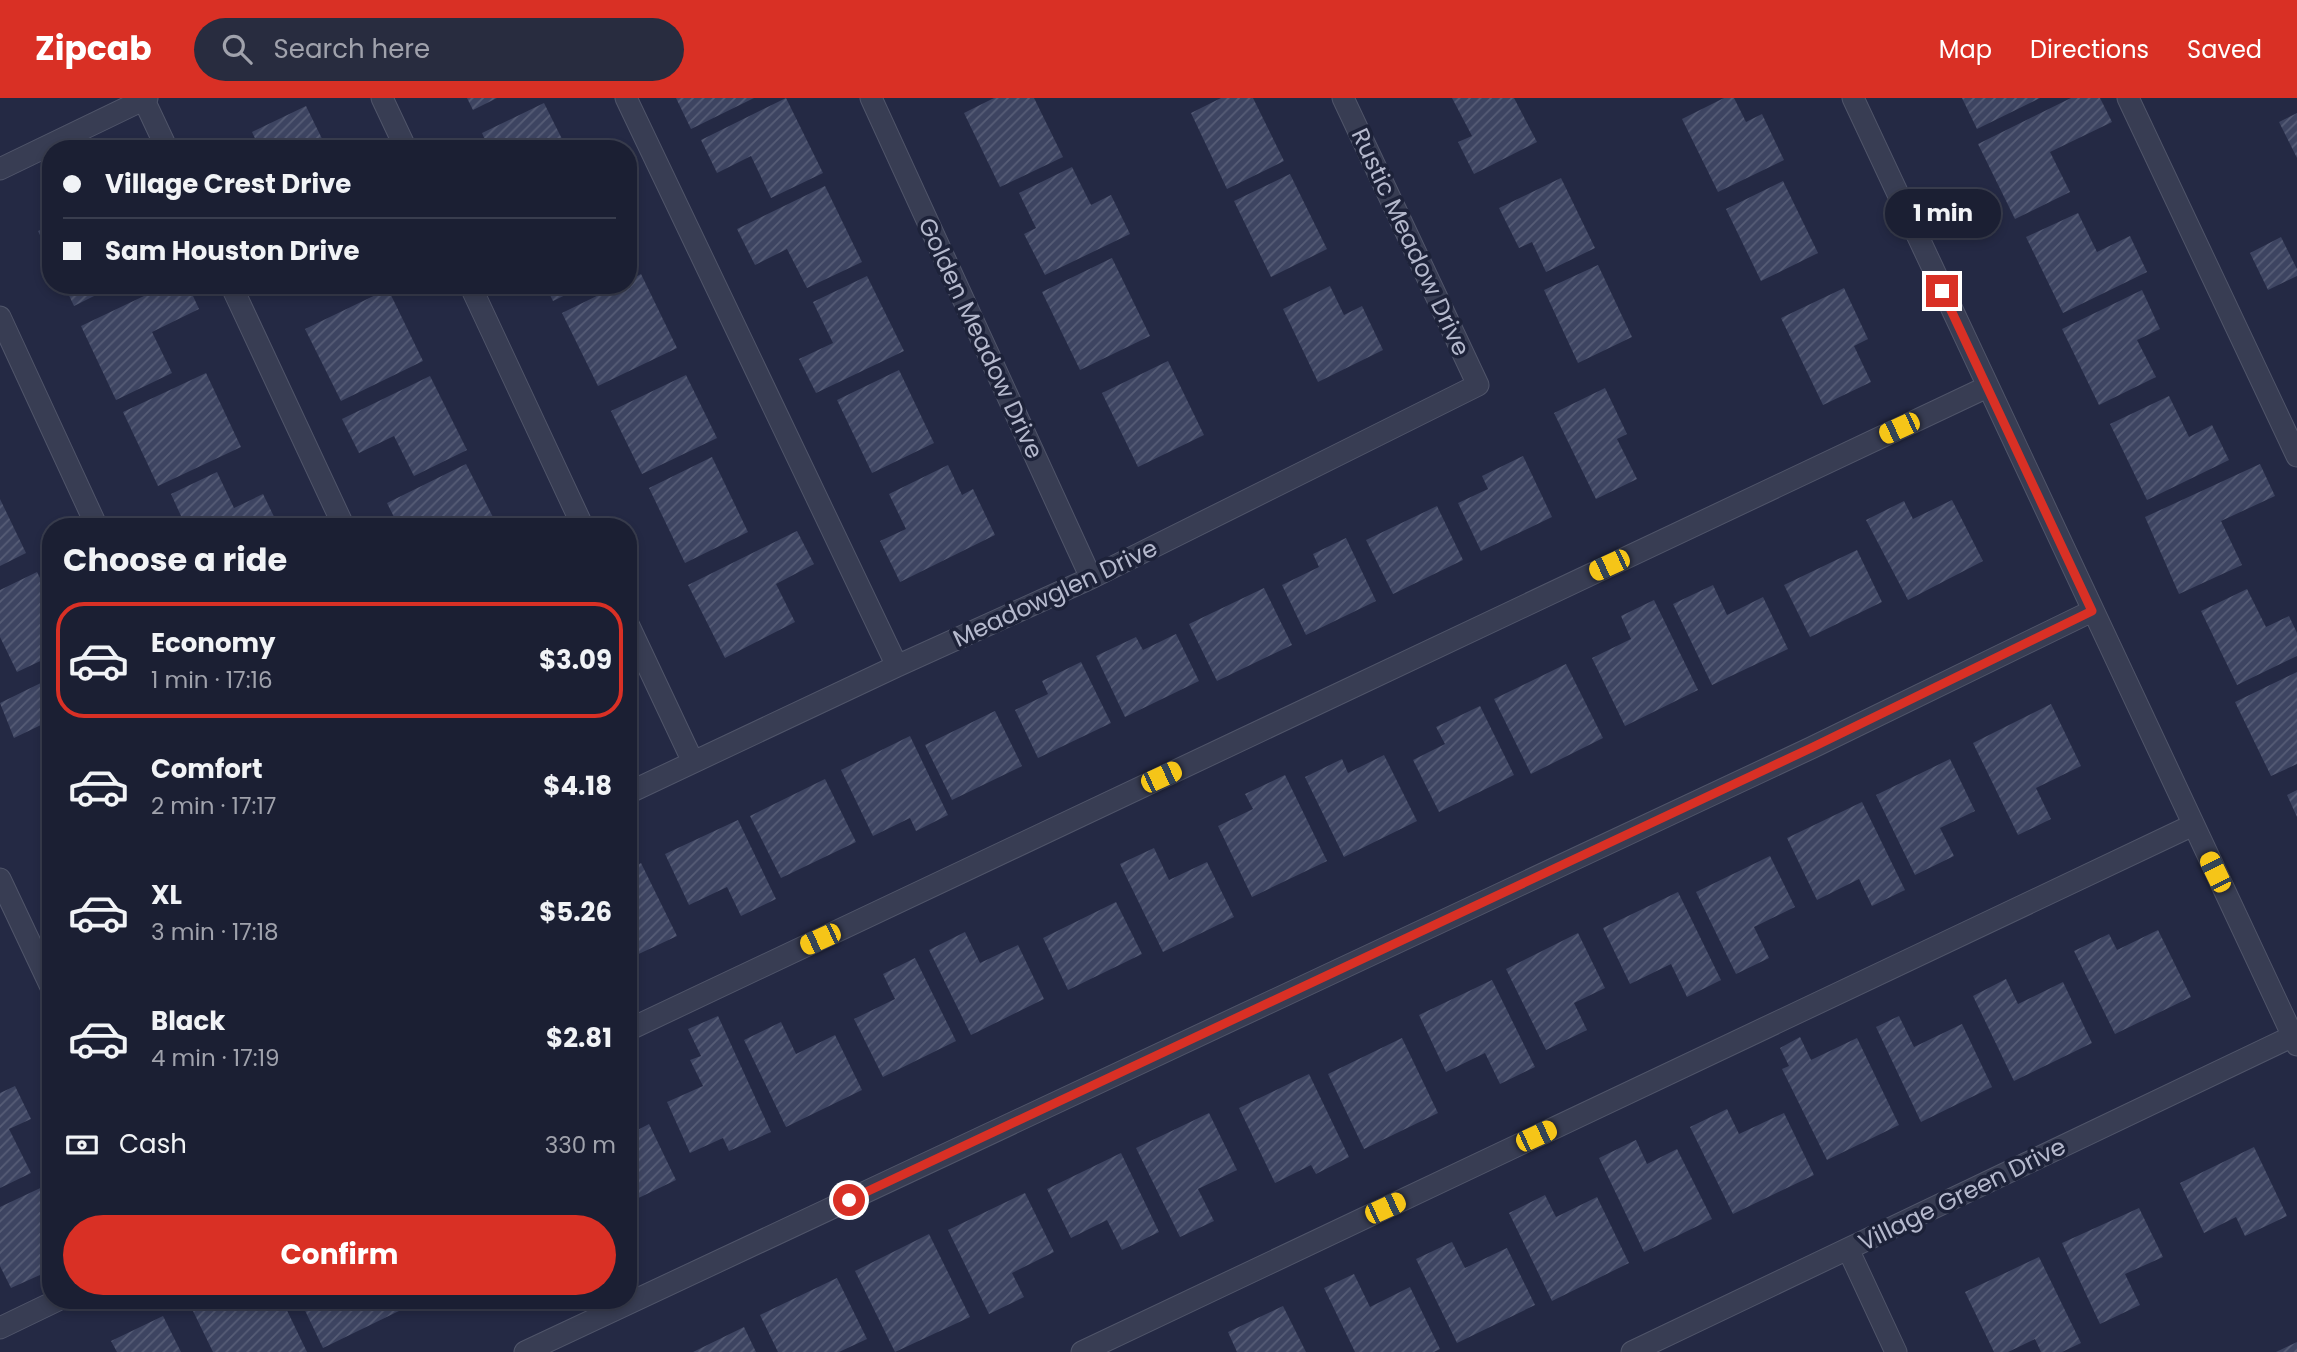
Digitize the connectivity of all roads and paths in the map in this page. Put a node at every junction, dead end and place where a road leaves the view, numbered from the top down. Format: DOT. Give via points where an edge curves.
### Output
graph roads {
  1 [pos="382,98"];
  2 [pos="626,98"];
  3 [pos="871,98"];
  4 [pos="1343,98"];
  5 [pos="1853,98"];
  6 [pos="2128,98"];
  7 [pos="146,99"];
  8 [pos="60,140"];
  9 [pos="163,140"];
  10 [pos="402,140"];
  11 [pos="42,149"];
  12 [pos="0,169"];
  13 [pos="235,294"];
  14 [pos="474,294"];
  15 [pos="0,317"];
  16 [pos="1478,385"];
  17 [pos="1987,387"];
  18 [pos="2297,456"];
  19 [pos="93,518"];
  20 [pos="340,518"];
  21 [pos="579,518"];
  22 [pos="1091,578"];
  23 [pos="2092,611"];
  24 [pos="637,643"];
  25 [pos="897,666"];
  26 [pos="693,762"];
  27 [pos="637,789"];
  28 [pos="2193,825"];
  29 [pos="0,879"];
  30 [pos="42,968"];
  31 [pos="637,1026"];
  32 [pos="2295,1040"];
  33 [pos="1848,1249"];
  34 [pos="637,1299"];
  35 [pos="42,1308"];
  36 [pos="617,1309"];
  37 [pos="0,1328"];
  38 [pos="525,1352"];
  39 [pos="1082,1352"];
  40 [pos="1632,1352"];
  41 [pos="1896,1352"];
  1 -- 10 [label="street"];
  2 -- 25 [label="street"];
  3 -- 22 [label="street, Golden Meadow Drive"];
  4 -- 16 [label="street, Rustic Meadow Drive"];
  5 -- 17 [label="street"];
  6 -- 18 [label="street"];
  7 -- 8 [label="street"];
  7 -- 9 [label="street"];
  11 -- 12 [label="street"];
  13 -- 20 [label="street"];
  14 -- 21 [label="street"];
  15 -- 19 [label="street"];
  16 -- 22 [label="street, Meadowglen Drive"];
  17 -- 23 [label="street"];
  17 -- 31 [label="street"];
  22 -- 25 [label="street, Meadowglen Drive"];
  23 -- 28 [label="street"];
  23 -- 34 [label="street" via="1811,748"];
  24 -- 26 [label="street"];
  25 -- 26 [label="street, Meadowglen Drive"];
  26 -- 27 [label="street, Meadowglen Drive"];
  28 -- 32 [label="street"];
  28 -- 39 [label="street"];
  29 -- 30 [label="street"];
  32 -- 33 [label="street, Village Green Drive"];
  33 -- 40 [label="street, Village Green Drive"];
  33 -- 41 [label="street"];
  35 -- 37 [label="street"];
  36 -- 38 [label="street"];
}
